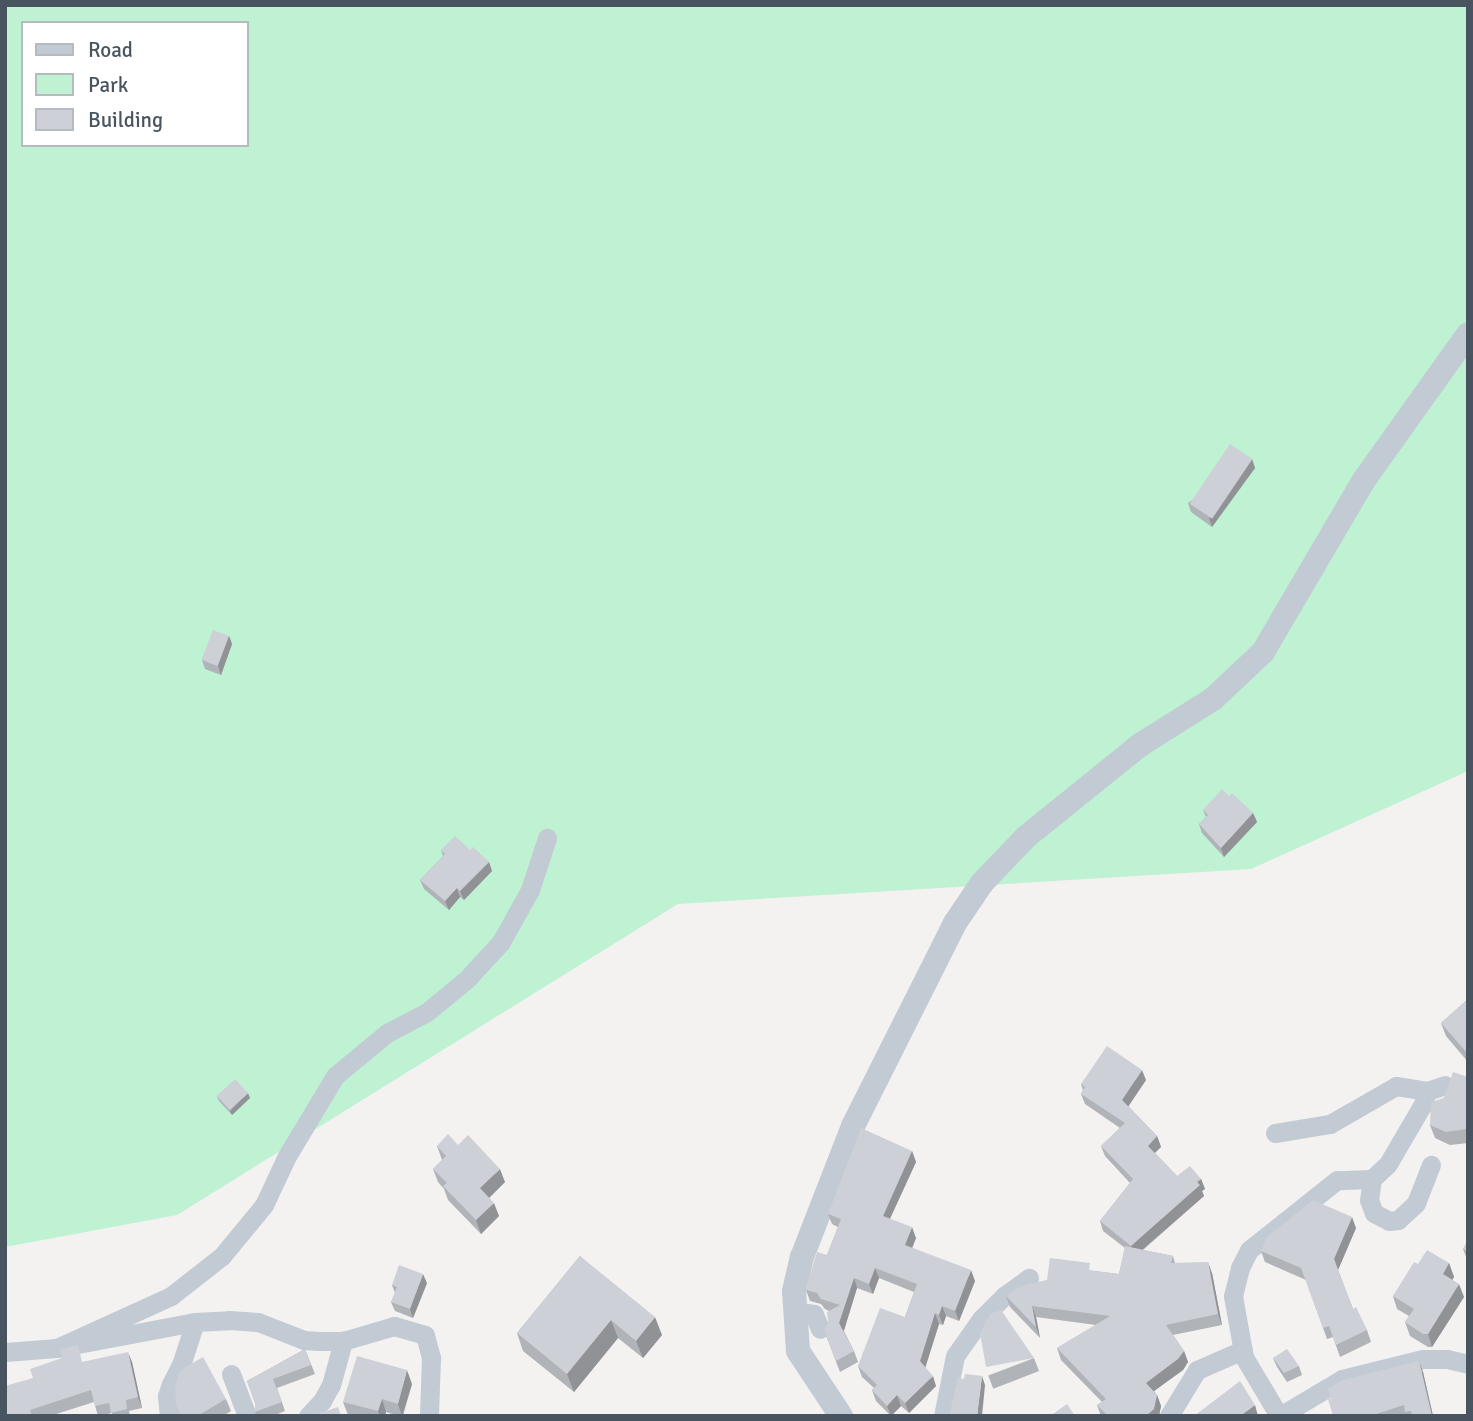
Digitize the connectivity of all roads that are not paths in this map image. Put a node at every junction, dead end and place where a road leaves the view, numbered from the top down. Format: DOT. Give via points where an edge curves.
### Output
graph roads {
  1 [pos="1468,334"];
  2 [pos="547,838"];
  3 [pos="1275,1133"];
  4 [pos="1431,1165"];
  5 [pos="1372,1179"];
  6 [pos="1029,1278"];
  7 [pos="793,1311"];
  8 [pos="195,1322"];
  9 [pos="820,1329"];
  10 [pos="343,1341"];
  11 [pos="57,1348"];
  12 [pos="1242,1350"];
  13 [pos="5,1352"];
  14 [pos="1468,1364"];
  15 [pos="231,1374"];
  16 [pos="169,1416"];
  17 [pos="247,1416"];
  18 [pos="308,1416"];
  19 [pos="429,1416"];
  20 [pos="841,1416"];
  21 [pos="943,1416"];
  22 [pos="1169,1416"];
  23 [pos="1280,1416"];
  1 -- 7 [label="street" via="1364,480 1263,652 1213,699 1140,745 1026,837 982,883 944,945 853,1126 802,1257"];
  2 -- 11 [label="street" via="530,890 501,942 467,979 427,1012 387,1033 335,1076 264,1205 222,1256 171,1296"];
  3 -- 5 [label="street" via="1329,1124 1396,1086 1436,1088 1388,1164"];
  4 -- 5 [label="street" via="1416,1203 1398,1220 1374,1213 1369,1200"];
  5 -- 12 [label="street" via="1337,1180 1249,1250 1233,1296"];
  6 -- 21 [label="street" via="981,1318 955,1356"];
  7 -- 9 [label="street" via="814,1314"];
  7 -- 20 [label="street" via="798,1351"];
  8 -- 10 [label="street" via="244,1320 304,1340"];
  8 -- 11 [label="street"];
  8 -- 16 [label="street" via="167,1396"];
  10 -- 18 [label="street" via="331,1385"];
  10 -- 19 [label="street" via="394,1326 425,1335 431,1358"];
  11 -- 13 [label="street"];
  12 -- 22 [label="street" via="1198,1370"];
  12 -- 23 [label="street"];
  14 -- 23 [label="street" via="1423,1359 1342,1379"];
  15 -- 17 [label="street"];
}
